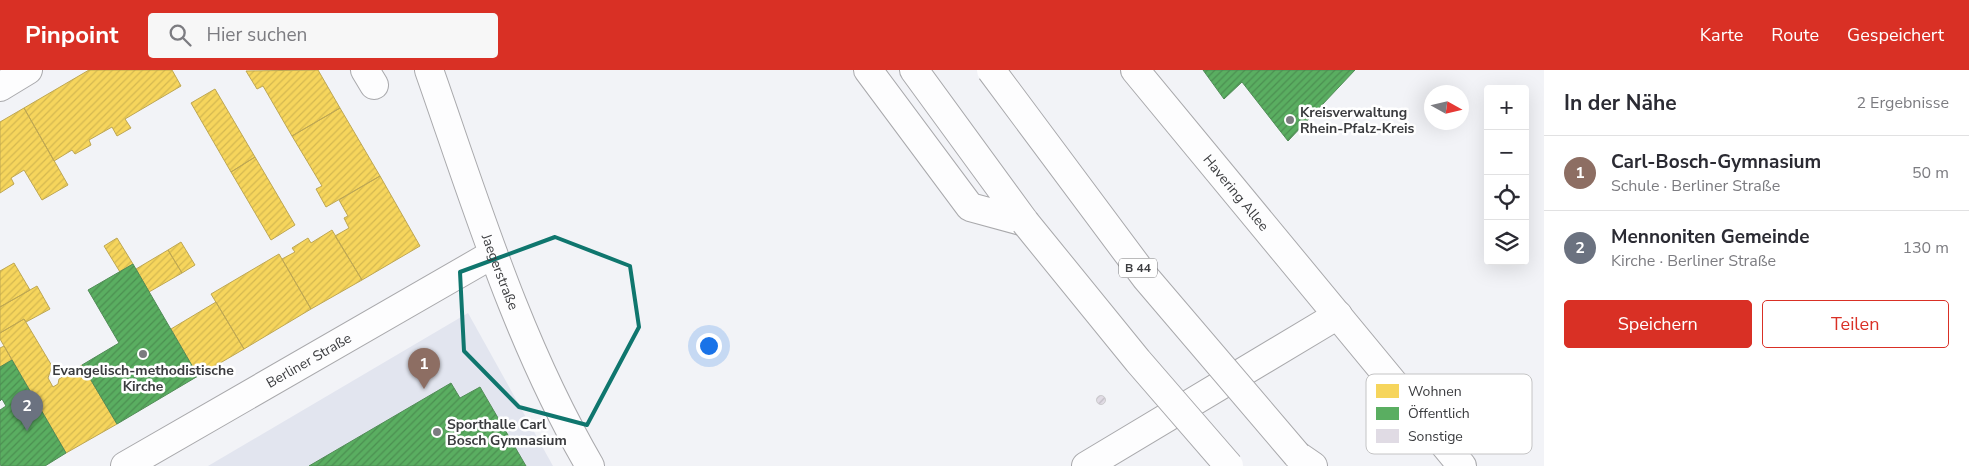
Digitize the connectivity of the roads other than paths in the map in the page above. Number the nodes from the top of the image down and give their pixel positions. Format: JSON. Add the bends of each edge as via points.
{"nodes":[{"id":1,"x":28,"y":70,"type":"edge"},
{"id":2,"x":429,"y":70,"type":"edge"},
{"id":3,"x":868,"y":70,"type":"edge"},
{"id":4,"x":914,"y":70,"type":"edge"},
{"id":5,"x":991,"y":70,"type":"edge"},
{"id":6,"x":1136,"y":70,"type":"edge"},
{"id":7,"x":0,"y":87,"type":"edge"},
{"id":8,"x":1025,"y":222,"type":"junction"},
{"id":9,"x":493,"y":254,"type":"junction"},
{"id":10,"x":1338,"y":315,"type":"junction"},
{"id":11,"x":1386,"y":374,"type":"edge"},
{"id":12,"x":1452,"y":454,"type":"edge"},
{"id":13,"x":1305,"y":462,"type":"edge"},
{"id":14,"x":126,"y":466,"type":"edge"},
{"id":15,"x":590,"y":466,"type":"edge"},
{"id":16,"x":1086,"y":466,"type":"edge"},
{"id":17,"x":1229,"y":466,"type":"edge"},
{"id":18,"x":1462,"y":466,"type":"edge"}],
"edges":[{"from":1,"to":7,"type":"main road"},
{"from":2,"to":9,"type":"main road","name":"Jaegerstraße"},
{"from":3,"to":8,"type":"main road","via":[[970,207]]},
{"from":4,"to":8,"type":"main road"},
{"from":5,"to":13,"type":"main road","number":"B 44","bridge":true,"via":[[1146,278]]},
{"from":6,"to":10,"type":"main road","name":"Havering Allee"},
{"from":8,"to":17,"type":"main road","bridge":true},
{"from":9,"to":14,"type":"main road","name":"Berliner Straße"},
{"from":9,"to":15,"type":"main road","name":"Jaegerstraße","via":[[548,389]]},
{"from":10,"to":11,"type":"main road","name":"Havering Allee"},
{"from":10,"to":16,"type":"main road"},
{"from":12,"to":18,"type":"main road","name":"Havering Allee"}]}
